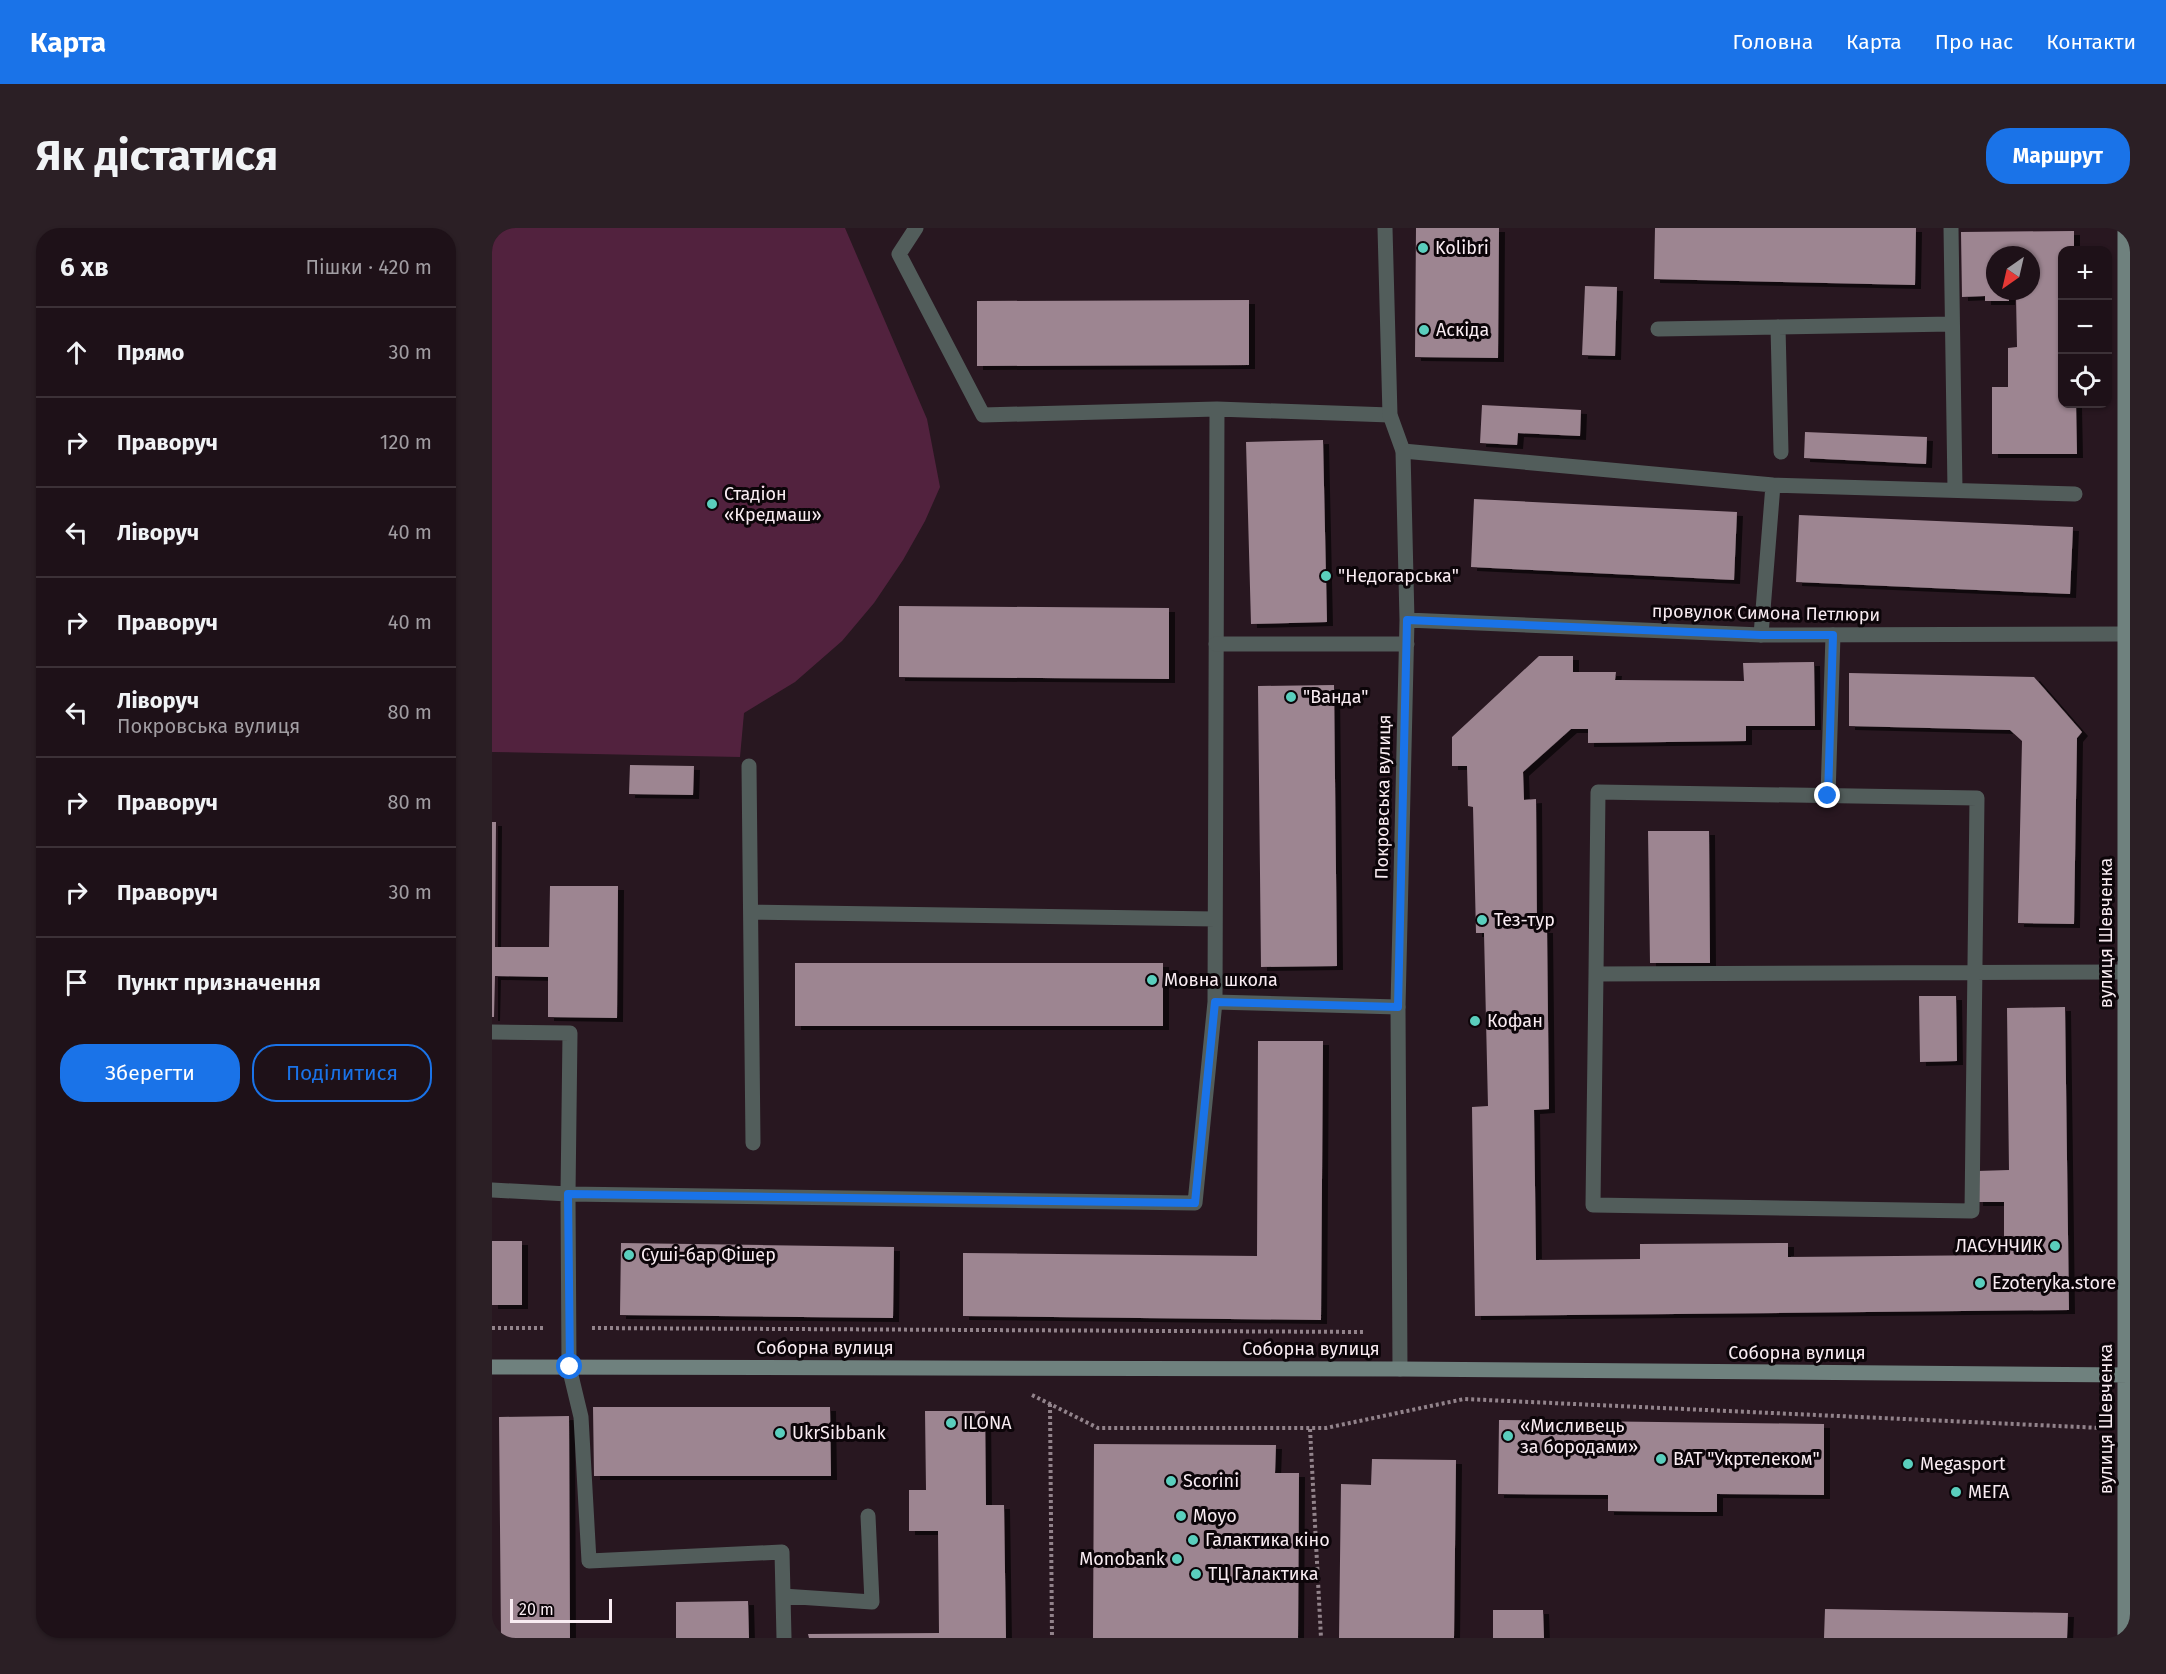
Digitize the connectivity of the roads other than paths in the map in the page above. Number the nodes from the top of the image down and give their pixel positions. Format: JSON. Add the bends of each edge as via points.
{"nodes":[{"id":1,"x":916,"y":228,"type":"edge"},
{"id":2,"x":1385,"y":228,"type":"edge"},
{"id":3,"x":1951,"y":228,"type":"edge"},
{"id":4,"x":2126,"y":228,"type":"edge"},
{"id":5,"x":1952,"y":324,"type":"junction"},
{"id":6,"x":1779,"y":327,"type":"junction"},
{"id":7,"x":1658,"y":329,"type":"dead end"},
{"id":8,"x":1217,"y":409,"type":"junction"},
{"id":9,"x":1390,"y":415,"type":"junction"},
{"id":10,"x":1403,"y":451,"type":"junction"},
{"id":11,"x":1781,"y":452,"type":"dead end"},
{"id":12,"x":1773,"y":485,"type":"junction"},
{"id":13,"x":1954,"y":489,"type":"junction"},
{"id":14,"x":2075,"y":494,"type":"dead end"},
{"id":15,"x":1407,"y":620,"type":"junction"},
{"id":16,"x":2125,"y":634,"type":"junction"},
{"id":17,"x":1761,"y":635,"type":"junction"},
{"id":18,"x":1833,"y":635,"type":"junction"},
{"id":19,"x":1216,"y":644,"type":"junction"},
{"id":20,"x":1407,"y":644,"type":"junction"},
{"id":21,"x":749,"y":766,"type":"dead end"},
{"id":22,"x":1828,"y":796,"type":"junction"},
{"id":23,"x":2128,"y":802,"type":"edge"},
{"id":24,"x":750,"y":912,"type":"junction"},
{"id":25,"x":1215,"y":919,"type":"junction"},
{"id":26,"x":2125,"y":972,"type":"junction"},
{"id":27,"x":1974,"y":973,"type":"junction"},
{"id":28,"x":1596,"y":974,"type":"junction"},
{"id":29,"x":1215,"y":1002,"type":"junction"},
{"id":30,"x":1398,"y":1007,"type":"junction"},
{"id":31,"x":492,"y":1032,"type":"edge"},
{"id":32,"x":753,"y":1143,"type":"dead end"},
{"id":33,"x":492,"y":1190,"type":"edge"},
{"id":34,"x":568,"y":1194,"type":"junction"},
{"id":35,"x":492,"y":1367,"type":"edge"},
{"id":36,"x":570,"y":1367,"type":"junction"},
{"id":37,"x":1400,"y":1369,"type":"junction"},
{"id":38,"x":2128,"y":1374,"type":"edge"},
{"id":39,"x":868,"y":1516,"type":"dead end"},
{"id":40,"x":783,"y":1596,"type":"junction"},
{"id":41,"x":784,"y":1638,"type":"edge"},
{"id":42,"x":2125,"y":1638,"type":"edge"}],
"edges":[{"from":1,"to":8,"type":"street","via":[[899,254],[983,415]]},
{"from":2,"to":9,"type":"street","name":"Покровська вулиця"},
{"from":3,"to":5,"type":"street"},
{"from":4,"to":16,"type":"street","name":"вулиця Шевченка"},
{"from":5,"to":6,"type":"street"},
{"from":5,"to":13,"type":"street"},
{"from":6,"to":7,"type":"street"},
{"from":6,"to":11,"type":"street"},
{"from":8,"to":9,"type":"street"},
{"from":8,"to":19,"type":"street"},
{"from":9,"to":10,"type":"street","name":"Покровська вулиця"},
{"from":10,"to":12,"type":"street"},
{"from":10,"to":15,"type":"street","name":"Покровська вулиця"},
{"from":12,"to":13,"type":"street"},
{"from":12,"to":17,"type":"street"},
{"from":13,"to":14,"type":"street"},
{"from":15,"to":17,"type":"street","name":"провулок Симона Петлюри"},
{"from":15,"to":20,"type":"street","name":"Покровська вулиця"},
{"from":16,"to":18,"type":"street","name":"провулок Симона Петлюри"},
{"from":16,"to":23,"type":"street","name":"вулиця Шевченка"},
{"from":17,"to":18,"type":"street","name":"провулок Симона Петлюри"},
{"from":18,"to":22,"type":"street"},
{"from":19,"to":20,"type":"street"},
{"from":19,"to":25,"type":"street"},
{"from":20,"to":30,"type":"street","name":"Покровська вулиця"},
{"from":21,"to":24,"type":"street"},
{"from":22,"to":27,"type":"street","via":[[1977,798]]},
{"from":22,"to":28,"type":"street","via":[[1598,792]]},
{"from":23,"to":26,"type":"street","name":"вулиця Шевченка"},
{"from":24,"to":25,"type":"street"},
{"from":24,"to":32,"type":"street"},
{"from":25,"to":29,"type":"street"},
{"from":26,"to":27,"type":"street"},
{"from":26,"to":38,"type":"street","name":"вулиця Шевченка"},
{"from":27,"to":28,"type":"street"},
{"from":27,"to":28,"type":"street","via":[[1972,1211],[1593,1205]]},
{"from":29,"to":30,"type":"street"},
{"from":29,"to":34,"type":"street","via":[[1195,1203]]},
{"from":30,"to":37,"type":"street","name":"Покровська вулиця"},
{"from":31,"to":34,"type":"street","via":[[570,1033]]},
{"from":33,"to":34,"type":"street"},
{"from":34,"to":36,"type":"street"},
{"from":35,"to":36,"type":"street","name":"Соборна вулиця"},
{"from":36,"to":37,"type":"street","name":"Соборна вулиця"},
{"from":36,"to":40,"type":"street","via":[[581,1417],[589,1561],[782,1552]]},
{"from":37,"to":38,"type":"street","name":"Соборна вулиця"},
{"from":38,"to":42,"type":"street","name":"вулиця Шевченка"},
{"from":39,"to":40,"type":"street","via":[[872,1602]]},
{"from":40,"to":41,"type":"street"}]}
